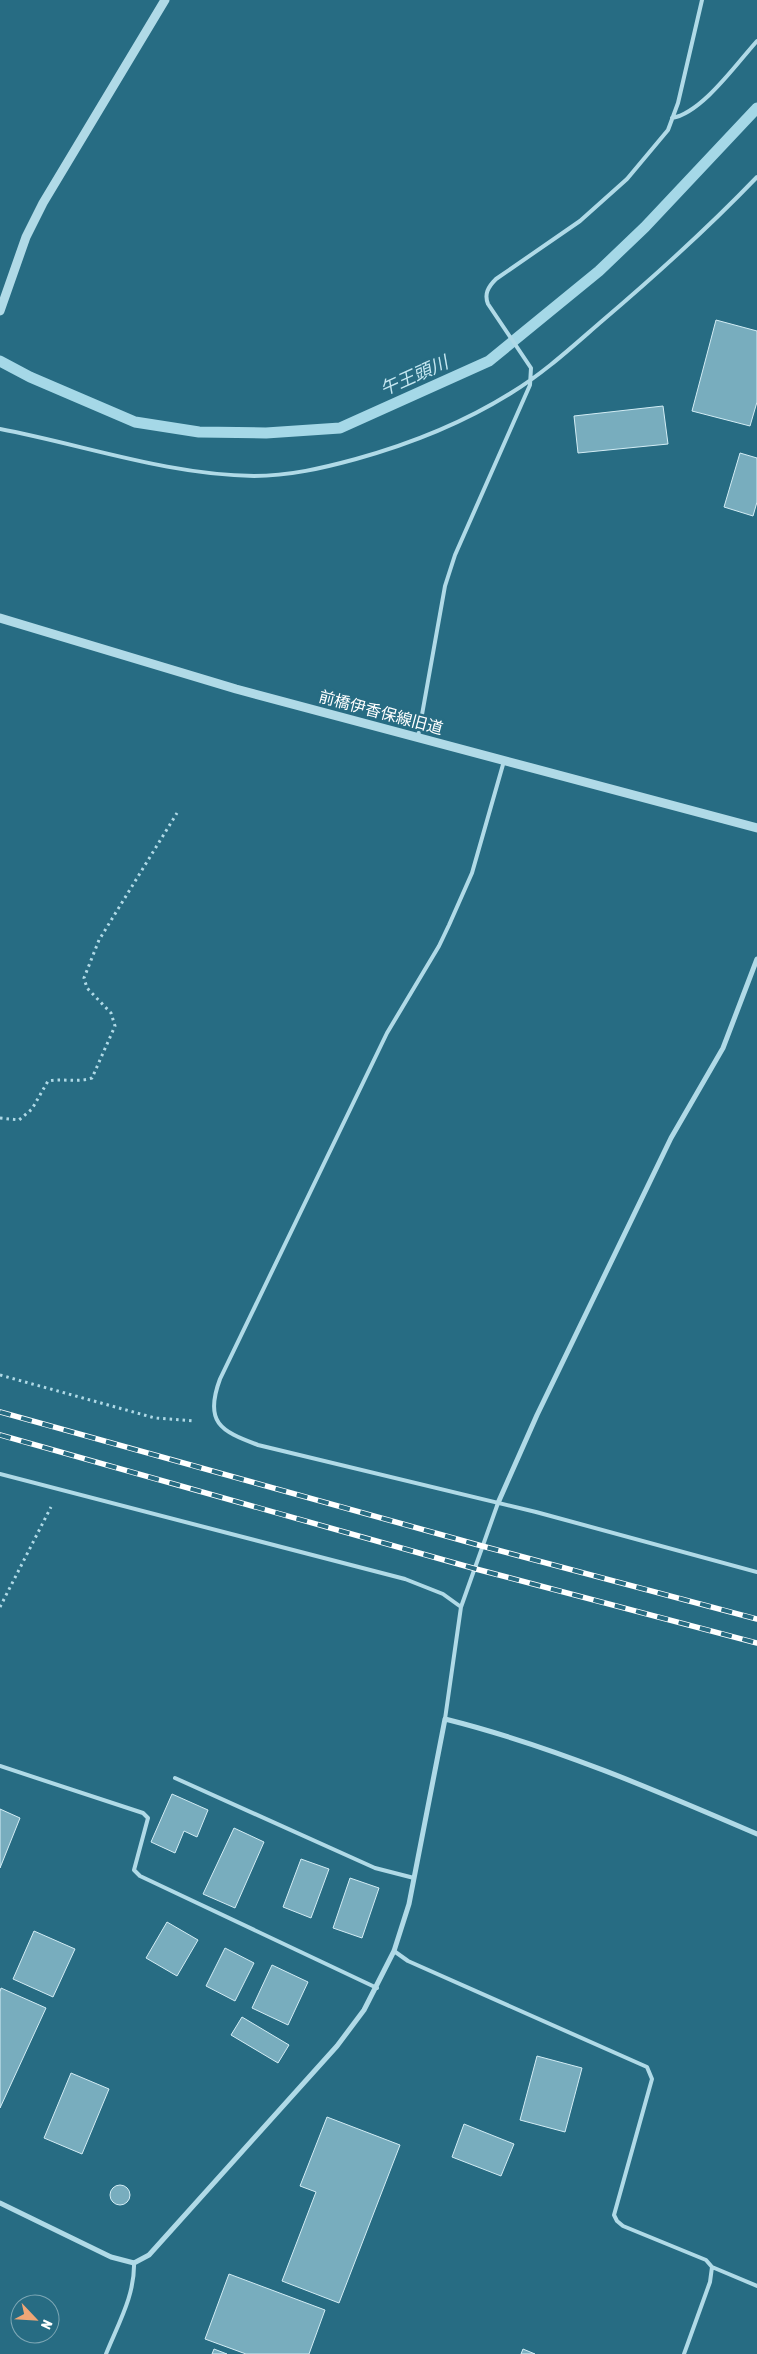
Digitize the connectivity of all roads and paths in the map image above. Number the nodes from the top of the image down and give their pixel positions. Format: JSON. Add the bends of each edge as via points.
{"nodes":[{"id":1,"x":165,"y":0,"type":"edge"},
{"id":2,"x":702,"y":0,"type":"edge"},
{"id":3,"x":757,"y":41,"type":"edge"},
{"id":4,"x":672,"y":118,"type":"junction"},
{"id":5,"x":757,"y":177,"type":"edge"},
{"id":6,"x":0,"y":311,"type":"edge"},
{"id":7,"x":531,"y":380,"type":"junction"},
{"id":8,"x":0,"y":429,"type":"edge"},
{"id":9,"x":0,"y":618,"type":"edge"},
{"id":10,"x":418,"y":737,"type":"junction"},
{"id":11,"x":504,"y":760,"type":"junction"},
{"id":12,"x":177,"y":813,"type":"dead end"},
{"id":13,"x":757,"y":828,"type":"edge"},
{"id":14,"x":757,"y":959,"type":"edge"},
{"id":15,"x":0,"y":1118,"type":"edge"},
{"id":16,"x":0,"y":1375,"type":"edge"},
{"id":17,"x":216,"y":1420,"type":"junction"},
{"id":18,"x":0,"y":1474,"type":"edge"},
{"id":19,"x":60,"y":1491,"type":"junction"},
{"id":20,"x":498,"y":1503,"type":"junction"},
{"id":21,"x":757,"y":1572,"type":"edge"},
{"id":22,"x":0,"y":1607,"type":"edge"},
{"id":23,"x":461,"y":1607,"type":"junction"},
{"id":24,"x":445,"y":1719,"type":"junction"},
{"id":25,"x":0,"y":1766,"type":"edge"},
{"id":26,"x":175,"y":1778,"type":"dead end"},
{"id":27,"x":757,"y":1834,"type":"edge"},
{"id":28,"x":414,"y":1878,"type":"junction"},
{"id":29,"x":394,"y":1951,"type":"junction"},
{"id":30,"x":377,"y":1988,"type":"junction"},
{"id":31,"x":0,"y":2202,"type":"edge"},
{"id":32,"x":134,"y":2263,"type":"junction"},
{"id":33,"x":712,"y":2267,"type":"junction"},
{"id":34,"x":757,"y":2286,"type":"edge"},
{"id":35,"x":106,"y":2354,"type":"edge"},
{"id":36,"x":684,"y":2354,"type":"edge"}],
"edges":[{"from":1,"to":6,"type":"street","via":[[43,203],[26,237]]},
{"from":2,"to":4,"type":"lane"},
{"from":3,"to":4,"type":"lane","via":[[701,103],[681,117]]},
{"from":4,"to":7,"type":"lane","via":[[668,130],[627,179],[580,221],[496,279],[488,289],[488,304],[531,368]]},
{"from":5,"to":7,"type":"lane","via":[[656,275]]},
{"from":7,"to":8,"type":"lane","via":[[496,402],[406,444],[326,467],[290,473],[255,476],[182,469]]},
{"from":7,"to":10,"type":"lane","via":[[455,555],[445,586]]},
{"from":9,"to":10,"type":"street","name":"前橋伊香保線旧道","via":[[236,689]]},
{"from":10,"to":11,"type":"street","name":"前橋伊香保線旧道"},
{"from":11,"to":13,"type":"street","name":"前橋伊香保線旧道"},
{"from":11,"to":17,"type":"lane","via":[[468,882],[439,946],[388,1033],[348,1111],[220,1379],[214,1395]]},
{"from":12,"to":15,"type":"path","via":[[99,940],[84,978],[87,988],[111,1014],[115,1026],[92,1078],[48,1081],[26,1116],[19,1120]]},
{"from":14,"to":20,"type":"street","via":[[723,1048],[671,1138]]},
{"from":16,"to":17,"type":"path","via":[[155,1418]]},
{"from":17,"to":20,"type":"lane","via":[[227,1432],[258,1444]]},
{"from":18,"to":19,"type":"lane"},
{"from":19,"to":22,"type":"path"},
{"from":19,"to":23,"type":"lane","via":[[405,1578],[443,1594]]},
{"from":20,"to":21,"type":"lane"},
{"from":20,"to":23,"type":"lane"},
{"from":23,"to":24,"type":"lane"},
{"from":24,"to":27,"type":"street","via":[[603,1769]]},
{"from":24,"to":28,"type":"street"},
{"from":25,"to":30,"type":"lane","via":[[143,1813],[148,1818],[134,1870],[140,1876]]},
{"from":26,"to":28,"type":"lane","via":[[374,1868]]},
{"from":28,"to":29,"type":"street"},
{"from":29,"to":30,"type":"street"},
{"from":29,"to":33,"type":"lane","via":[[408,1961],[647,2067],[652,2079],[614,2216],[623,2226],[706,2260]]},
{"from":30,"to":32,"type":"street","via":[[337,2046],[148,2255]]},
{"from":31,"to":32,"type":"street","via":[[111,2257]]},
{"from":32,"to":35,"type":"lane","via":[[131,2294]]},
{"from":33,"to":34,"type":"lane"},
{"from":33,"to":36,"type":"lane","via":[[710,2282]]}]}
